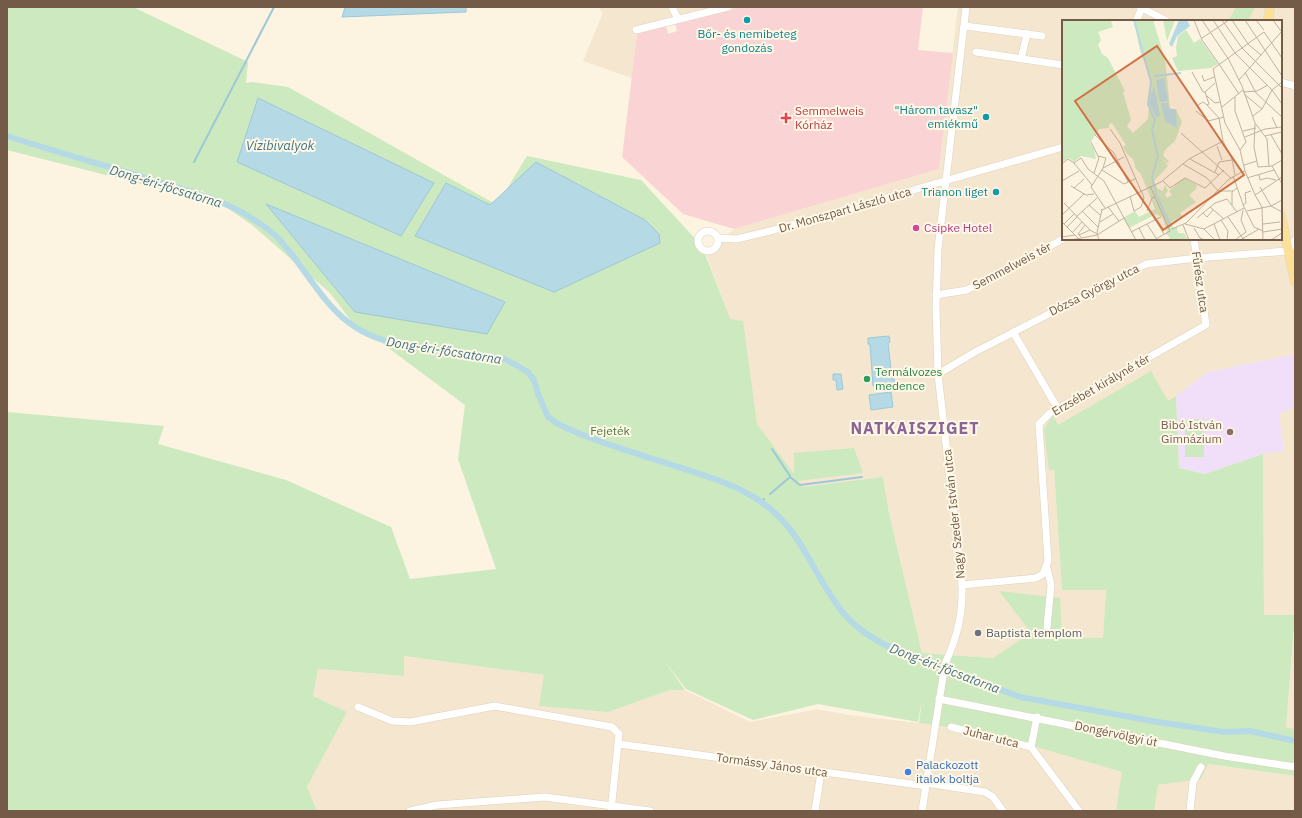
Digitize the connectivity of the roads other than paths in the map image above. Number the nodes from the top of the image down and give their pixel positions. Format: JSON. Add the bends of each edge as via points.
{"nodes":[{"id":1,"x":672,"y":7,"type":"edge"},
{"id":2,"x":728,"y":7,"type":"edge"},
{"id":3,"x":966,"y":7,"type":"edge"},
{"id":4,"x":1270,"y":7,"type":"edge"},
{"id":5,"x":1141,"y":8,"type":"edge"},
{"id":6,"x":678,"y":19,"type":"junction"},
{"id":7,"x":1136,"y":20,"type":"edge"},
{"id":8,"x":1164,"y":20,"type":"edge"},
{"id":9,"x":1268,"y":20,"type":"edge"},
{"id":10,"x":965,"y":26,"type":"junction"},
{"id":11,"x":636,"y":30,"type":"dead end"},
{"id":12,"x":1027,"y":34,"type":"junction"},
{"id":13,"x":1042,"y":36,"type":"dead end"},
{"id":14,"x":976,"y":52,"type":"dead end"},
{"id":15,"x":1021,"y":59,"type":"junction"},
{"id":16,"x":1062,"y":65,"type":"edge"},
{"id":17,"x":1282,"y":82,"type":"edge"},
{"id":18,"x":1295,"y":86,"type":"edge"},
{"id":19,"x":1062,"y":148,"type":"edge"},
{"id":20,"x":946,"y":182,"type":"junction"},
{"id":21,"x":1282,"y":221,"type":"edge"},
{"id":22,"x":718,"y":238,"type":"dead end"},
{"id":23,"x":1062,"y":240,"type":"edge"},
{"id":24,"x":1194,"y":240,"type":"edge"},
{"id":25,"x":1295,"y":240,"type":"edge"},
{"id":26,"x":1288,"y":251,"type":"junction"},
{"id":27,"x":1196,"y":258,"type":"junction"},
{"id":28,"x":1295,"y":282,"type":"edge"},
{"id":29,"x":936,"y":295,"type":"junction"},
{"id":30,"x":1206,"y":325,"type":"joint"},
{"id":31,"x":1013,"y":332,"type":"junction"},
{"id":32,"x":938,"y":374,"type":"junction"},
{"id":33,"x":1058,"y":409,"type":"junction"},
{"id":34,"x":1047,"y":568,"type":"junction"},
{"id":35,"x":962,"y":585,"type":"junction"},
{"id":36,"x":1047,"y":627,"type":"dead end"},
{"id":37,"x":939,"y":699,"type":"junction"},
{"id":38,"x":358,"y":707,"type":"dead end"},
{"id":39,"x":1037,"y":718,"type":"junction"},
{"id":40,"x":951,"y":727,"type":"dead end"},
{"id":41,"x":619,"y":744,"type":"junction"},
{"id":42,"x":1032,"y":747,"type":"junction"},
{"id":43,"x":1295,"y":767,"type":"edge"},
{"id":44,"x":1201,"y":768,"type":"dead end"},
{"id":45,"x":821,"y":772,"type":"junction"},
{"id":46,"x":926,"y":785,"type":"junction"},
{"id":47,"x":611,"y":808,"type":"edge"},
{"id":48,"x":410,"y":811,"type":"edge"},
{"id":49,"x":650,"y":811,"type":"edge"},
{"id":50,"x":815,"y":811,"type":"edge"},
{"id":51,"x":922,"y":811,"type":"edge"},
{"id":52,"x":1004,"y":811,"type":"edge"},
{"id":53,"x":1079,"y":811,"type":"edge"},
{"id":54,"x":1190,"y":811,"type":"edge"}],
"edges":[{"from":1,"to":6,"type":"street"},
{"from":2,"to":6,"type":"street"},
{"from":3,"to":10,"type":"street","name":"Nagy Szeder István utca"},
{"from":4,"to":9,"type":"main road"},
{"from":5,"to":7,"type":"street"},
{"from":5,"to":8,"type":"street"},
{"from":6,"to":11,"type":"street"},
{"from":10,"to":12,"type":"street"},
{"from":10,"to":20,"type":"street","name":"Nagy Szeder István utca"},
{"from":12,"to":13,"type":"street"},
{"from":12,"to":15,"type":"street"},
{"from":14,"to":15,"type":"street"},
{"from":15,"to":16,"type":"street"},
{"from":17,"to":18,"type":"street"},
{"from":19,"to":20,"type":"street","name":"Dr. Monszpart László utca"},
{"from":20,"to":22,"type":"street","name":"Dr. Monszpart László utca","via":[[768,232],[737,238]]},
{"from":20,"to":29,"type":"street","name":"Nagy Szeder István utca","via":[[936,271]]},
{"from":21,"to":26,"type":"main road"},
{"from":23,"to":29,"type":"street","name":"Semmelweis tér","via":[[967,290]]},
{"from":24,"to":27,"type":"street","name":"Fűrész utca"},
{"from":25,"to":26,"type":"street"},
{"from":26,"to":27,"type":"street","name":"Dózsa György utca"},
{"from":26,"to":28,"type":"main road"},
{"from":27,"to":30,"type":"street","name":"Fűrész utca"},
{"from":27,"to":31,"type":"street","name":"Dózsa György utca","via":[[1146,264]]},
{"from":29,"to":32,"type":"street","name":"Nagy Szeder István utca"},
{"from":30,"to":33,"type":"street","name":"Erzsébet királyné tér"},
{"from":31,"to":32,"type":"street","name":"Dózsa György utca"},
{"from":31,"to":33,"type":"street"},
{"from":32,"to":35,"type":"street","name":"Nagy Szeder István utca"},
{"from":33,"to":34,"type":"street","name":"Erzsébet királyné tér","via":[[1042,420],[1038,427]]},
{"from":34,"to":35,"type":"street","via":[[1036,578]]},
{"from":34,"to":36,"type":"street","name":"Erzsébet királyné tér","via":[[1051,585]]},
{"from":35,"to":37,"type":"street","name":"Nagy Szeder István utca","via":[[963,607],[953,647],[945,664]]},
{"from":37,"to":39,"type":"street","name":"Dongérvölgyi út"},
{"from":37,"to":46,"type":"street","name":"Nagy Szeder István utca"},
{"from":38,"to":41,"type":"street","via":[[392,721],[403,722],[487,706],[501,707],[612,727],[619,734]]},
{"from":39,"to":42,"type":"street","name":"Juhar utca"},
{"from":39,"to":43,"type":"street","name":"Dongérvölgyi út","via":[[1224,756]]},
{"from":40,"to":42,"type":"street","name":"Juhar utca"},
{"from":41,"to":45,"type":"street","name":"Tormássy János utca"},
{"from":41,"to":47,"type":"street"},
{"from":42,"to":53,"type":"street","name":"Juhar utca"},
{"from":44,"to":54,"type":"street","via":[[1193,782]]},
{"from":45,"to":46,"type":"street","name":"Tormássy János utca"},
{"from":45,"to":50,"type":"street"},
{"from":46,"to":51,"type":"street","name":"Nagy Szeder István utca"},
{"from":46,"to":52,"type":"street","name":"Tormássy János utca","via":[[985,792],[993,797]]},
{"from":47,"to":48,"type":"street","via":[[545,797],[437,805]]},
{"from":47,"to":49,"type":"street"}]}
